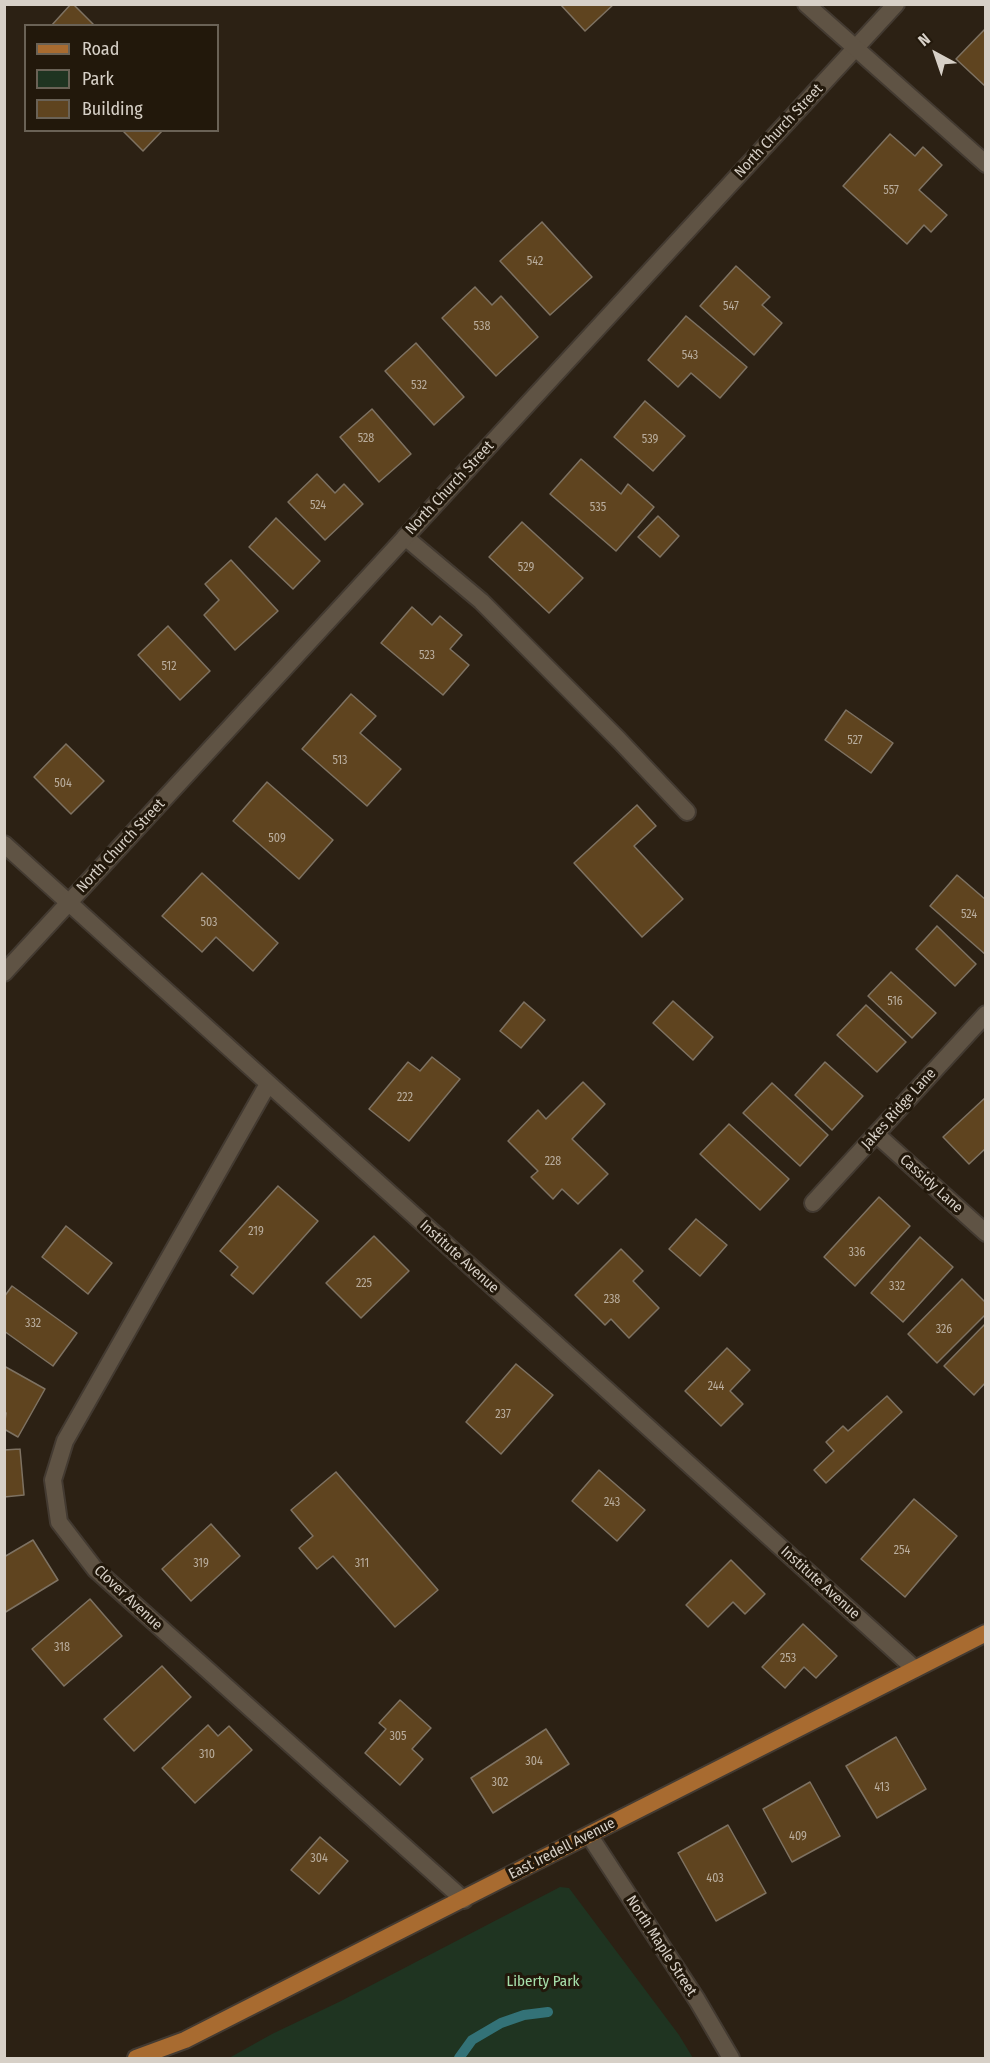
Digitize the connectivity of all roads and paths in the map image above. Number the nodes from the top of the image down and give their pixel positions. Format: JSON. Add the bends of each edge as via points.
{"nodes":[{"id":1,"x":806,"y":4,"type":"edge"},
{"id":2,"x":896,"y":4,"type":"edge"},
{"id":3,"x":856,"y":48,"type":"junction"},
{"id":4,"x":986,"y":164,"type":"edge"},
{"id":5,"x":405,"y":537,"type":"junction"},
{"id":6,"x":687,"y":812,"type":"dead end"},
{"id":7,"x":4,"y":844,"type":"edge"},
{"id":8,"x":69,"y":902,"type":"junction"},
{"id":9,"x":4,"y":973,"type":"edge"},
{"id":10,"x":986,"y":1014,"type":"edge"},
{"id":11,"x":268,"y":1084,"type":"junction"},
{"id":12,"x":876,"y":1134,"type":"junction"},
{"id":13,"x":813,"y":1203,"type":"dead end"},
{"id":14,"x":986,"y":1233,"type":"edge"},
{"id":15,"x":986,"y":1633,"type":"edge"},
{"id":16,"x":915,"y":1669,"type":"junction"},
{"id":17,"x":589,"y":1835,"type":"junction"},
{"id":18,"x":464,"y":1900,"type":"junction"},
{"id":19,"x":136,"y":2058,"type":"edge"},
{"id":20,"x":731,"y":2058,"type":"edge"}],
"edges":[{"from":1,"to":3,"type":"street"},
{"from":2,"to":3,"type":"street","name":"North Church Street"},
{"from":3,"to":4,"type":"street"},
{"from":3,"to":5,"type":"street","name":"North Church Street"},
{"from":5,"to":6,"type":"street","via":[[481,601]]},
{"from":5,"to":8,"type":"street","name":"North Church Street"},
{"from":7,"to":8,"type":"street","name":"Institute Avenue"},
{"from":8,"to":9,"type":"street","name":"North Church Street"},
{"from":8,"to":11,"type":"street","name":"Institute Avenue"},
{"from":10,"to":12,"type":"street","name":"Jakes Ridge Lane"},
{"from":11,"to":16,"type":"street","name":"Institute Avenue"},
{"from":11,"to":18,"type":"street","name":"Clover Avenue","via":[[65,1441],[53,1480],[59,1521],[95,1569]]},
{"from":12,"to":13,"type":"street","name":"Jakes Ridge Lane"},
{"from":12,"to":14,"type":"street","name":"Cassidy Lane"},
{"from":15,"to":16,"type":"main road","name":"East Iredell Avenue"},
{"from":16,"to":17,"type":"main road","name":"East Iredell Avenue"},
{"from":17,"to":18,"type":"main road","name":"East Iredell Avenue"},
{"from":17,"to":20,"type":"street","name":"North Maple Street"},
{"from":18,"to":19,"type":"main road","name":"East Iredell Avenue","via":[[185,2040]]}]}
